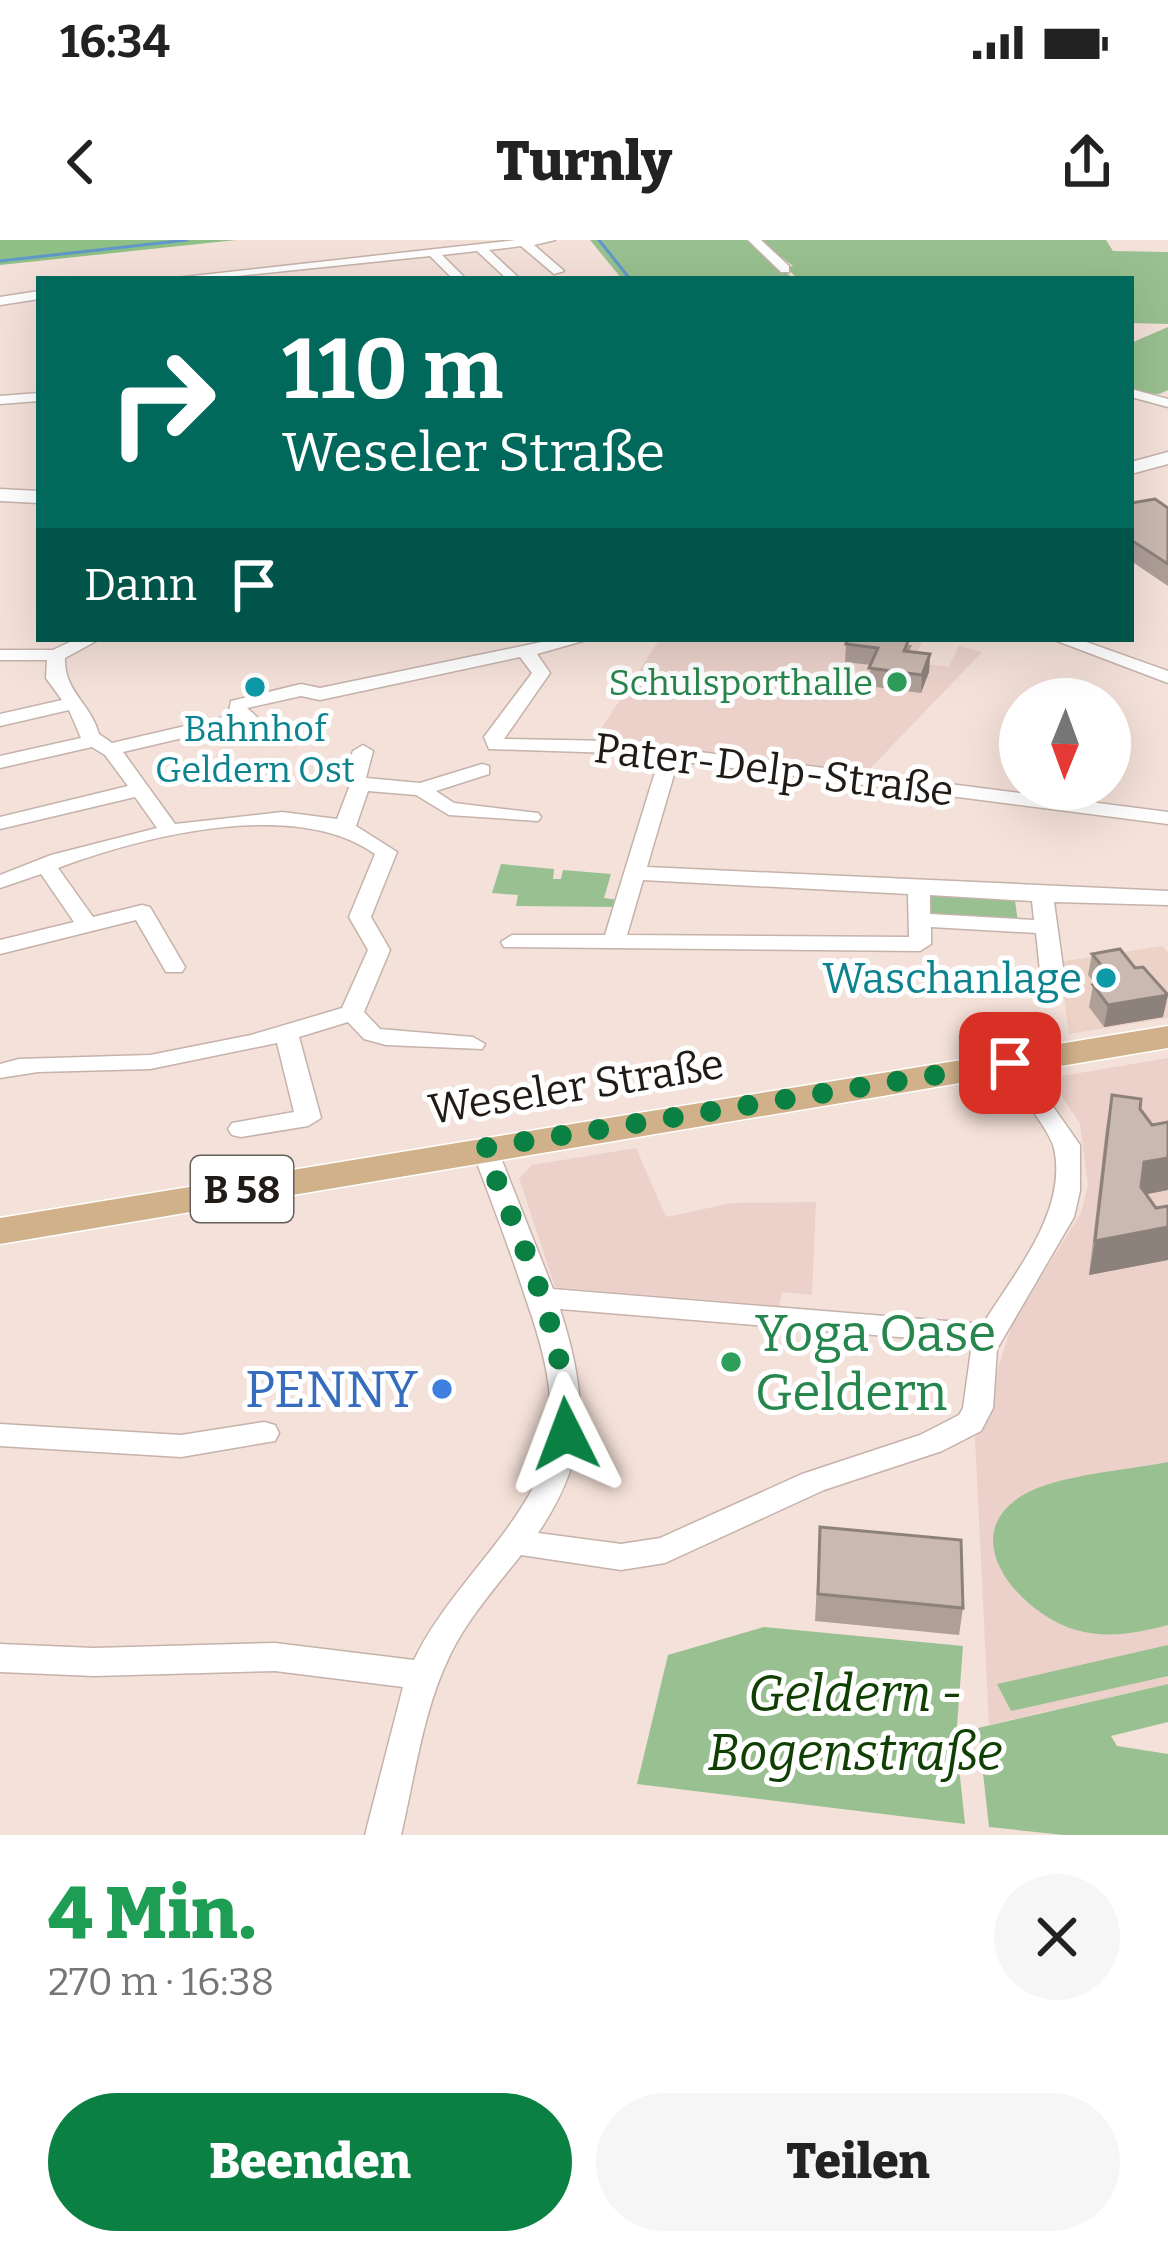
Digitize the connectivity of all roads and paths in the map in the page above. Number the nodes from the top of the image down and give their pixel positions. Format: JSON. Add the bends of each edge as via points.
{"nodes":[{"id":1,"x":549,"y":240,"type":"edge"},
{"id":2,"x":754,"y":240,"type":"edge"},
{"id":3,"x":524,"y":243,"type":"edge"},
{"id":4,"x":479,"y":247,"type":"junction"},
{"id":5,"x":433,"y":252,"type":"junction"},
{"id":6,"x":383,"y":256,"type":"junction"},
{"id":7,"x":394,"y":268,"type":"dead end"},
{"id":8,"x":784,"y":269,"type":"dead end"},
{"id":9,"x":558,"y":271,"type":"dead end"},
{"id":10,"x":278,"y":273,"type":"edge"},
{"id":11,"x":225,"y":276,"type":"edge"},
{"id":12,"x":457,"y":276,"type":"edge"},
{"id":13,"x":511,"y":276,"type":"edge"},
{"id":14,"x":36,"y":295,"type":"edge"},
{"id":15,"x":0,"y":301,"type":"edge"},
{"id":16,"x":1134,"y":394,"type":"edge"},
{"id":17,"x":36,"y":397,"type":"edge"},
{"id":18,"x":0,"y":400,"type":"edge"},
{"id":19,"x":1168,"y":403,"type":"edge"},
{"id":20,"x":1168,"y":458,"type":"edge"},
{"id":21,"x":1134,"y":468,"type":"edge"},
{"id":22,"x":85,"y":642,"type":"edge"},
{"id":23,"x":567,"y":642,"type":"edge"},
{"id":24,"x":1069,"y":642,"type":"edge"},
{"id":25,"x":525,"y":652,"type":"junction"},
{"id":26,"x":0,"y":655,"type":"edge"},
{"id":27,"x":56,"y":655,"type":"junction"},
{"id":28,"x":1168,"y":677,"type":"edge"},
{"id":29,"x":75,"y":704,"type":"junction"},
{"id":30,"x":0,"y":720,"type":"edge"},
{"id":31,"x":98,"y":742,"type":"junction"},
{"id":32,"x":363,"y":751,"type":"dead end"},
{"id":33,"x":670,"y":754,"type":"junction"},
{"id":34,"x":0,"y":762,"type":"edge"},
{"id":35,"x":482,"y":770,"type":"dead end"},
{"id":36,"x":360,"y":784,"type":"junction"},
{"id":37,"x":142,"y":789,"type":"junction"},
{"id":38,"x":421,"y":789,"type":"junction"},
{"id":39,"x":531,"y":817,"type":"dead end"},
{"id":40,"x":1168,"y":818,"type":"edge"},
{"id":41,"x":0,"y":823,"type":"edge"},
{"id":42,"x":346,"y":826,"type":"junction"},
{"id":43,"x":170,"y":831,"type":"junction"},
{"id":44,"x":47,"y":867,"type":"junction"},
{"id":45,"x":634,"y":873,"type":"junction"},
{"id":46,"x":0,"y":882,"type":"edge"},
{"id":47,"x":919,"y":891,"type":"junction"},
{"id":48,"x":1042,"y":895,"type":"junction"},
{"id":49,"x":1168,"y":898,"type":"edge"},
{"id":50,"x":920,"y":920,"type":"junction"},
{"id":51,"x":87,"y":925,"type":"junction"},
{"id":52,"x":1046,"y":926,"type":"junction"},
{"id":53,"x":512,"y":942,"type":"dead end"},
{"id":54,"x":614,"y":942,"type":"junction"},
{"id":55,"x":0,"y":946,"type":"edge"},
{"id":56,"x":174,"y":967,"type":"dead end"},
{"id":57,"x":1054,"y":988,"type":"dead end"},
{"id":58,"x":352,"y":1013,"type":"junction"},
{"id":59,"x":286,"y":1032,"type":"junction"},
{"id":60,"x":1168,"y":1036,"type":"edge"},
{"id":61,"x":473,"y":1044,"type":"dead end"},
{"id":62,"x":1010,"y":1063,"type":"junction"},
{"id":63,"x":0,"y":1071,"type":"edge"},
{"id":64,"x":241,"y":1129,"type":"dead end"},
{"id":65,"x":484,"y":1148,"type":"junction"},
{"id":66,"x":0,"y":1231,"type":"edge"},
{"id":67,"x":539,"y":1298,"type":"junction"},
{"id":68,"x":991,"y":1335,"type":"junction"},
{"id":69,"x":264,"y":1433,"type":"dead end"},
{"id":70,"x":0,"y":1435,"type":"edge"},
{"id":71,"x":515,"y":1542,"type":"junction"},
{"id":72,"x":0,"y":1658,"type":"edge"},
{"id":73,"x":424,"y":1676,"type":"junction"},
{"id":74,"x":383,"y":1835,"type":"edge"}],
"edges":[{"from":1,"to":3,"type":"street"},
{"from":2,"to":8,"type":"street"},
{"from":3,"to":4,"type":"street"},
{"from":3,"to":9,"type":"street"},
{"from":4,"to":5,"type":"street"},
{"from":4,"to":13,"type":"street"},
{"from":5,"to":6,"type":"street"},
{"from":5,"to":12,"type":"street"},
{"from":6,"to":7,"type":"street"},
{"from":6,"to":10,"type":"street"},
{"from":10,"to":11,"type":"street"},
{"from":14,"to":15,"type":"street"},
{"from":16,"to":19,"type":"street"},
{"from":17,"to":18,"type":"street"},
{"from":20,"to":21,"type":"street"},
{"from":22,"to":27,"type":"street"},
{"from":23,"to":25,"type":"street"},
{"from":24,"to":28,"type":"street"},
{"from":25,"to":31,"type":"street","via":[[320,694],[237,720]]},
{"from":25,"to":33,"type":"street","name":"Pater-Delp-Straße","via":[[541,673],[494,736],[496,746]]},
{"from":26,"to":27,"type":"street"},
{"from":27,"to":29,"type":"street","via":[[55,678]]},
{"from":29,"to":30,"type":"street"},
{"from":29,"to":31,"type":"street"},
{"from":31,"to":34,"type":"street"},
{"from":31,"to":37,"type":"street"},
{"from":32,"to":36,"type":"street","via":[[353,778]]},
{"from":33,"to":40,"type":"street","name":"Pater-Delp-Straße"},
{"from":33,"to":45,"type":"street"},
{"from":35,"to":38,"type":"street"},
{"from":36,"to":38,"type":"street"},
{"from":36,"to":42,"type":"street"},
{"from":37,"to":41,"type":"street"},
{"from":37,"to":43,"type":"street"},
{"from":38,"to":39,"type":"street","via":[[448,808]]},
{"from":42,"to":43,"type":"street","via":[[236,819]]},
{"from":42,"to":58,"type":"street","via":[[386,852],[360,917],[379,950]]},
{"from":43,"to":44,"type":"street"},
{"from":44,"to":46,"type":"street"},
{"from":44,"to":51,"type":"street"},
{"from":45,"to":47,"type":"street"},
{"from":45,"to":54,"type":"street"},
{"from":47,"to":48,"type":"street"},
{"from":47,"to":50,"type":"street"},
{"from":48,"to":49,"type":"street"},
{"from":48,"to":52,"type":"street"},
{"from":50,"to":52,"type":"street"},
{"from":50,"to":54,"type":"street","via":[[920,944]]},
{"from":51,"to":55,"type":"street"},
{"from":51,"to":56,"type":"street","via":[[142,912]]},
{"from":52,"to":57,"type":"street"},
{"from":53,"to":54,"type":"street"},
{"from":58,"to":59,"type":"street"},
{"from":58,"to":61,"type":"street","via":[[386,1038]]},
{"from":59,"to":63,"type":"street","via":[[149,1062],[63,1060]]},
{"from":59,"to":64,"type":"street","via":[[308,1118]]},
{"from":60,"to":62,"type":"main road","name":"Weseler Straße","number":"B 58"},
{"from":62,"to":65,"type":"main road","name":"Weseler Straße","number":"B 58"},
{"from":62,"to":68,"type":"street","via":[[1067,1145],[1067,1191],[1061,1217]]},
{"from":65,"to":66,"type":"main road","name":"Weseler Straße","number":"B 58"},
{"from":65,"to":67,"type":"street"},
{"from":67,"to":68,"type":"street"},
{"from":67,"to":71,"type":"street","via":[[564,1377],[566,1434],[550,1491]]},
{"from":68,"to":71,"type":"street","via":[[978,1408],[959,1431],[813,1482],[665,1550],[621,1557]]},
{"from":69,"to":70,"type":"street","via":[[181,1446]]},
{"from":71,"to":73,"type":"street","via":[[458,1612]]},
{"from":72,"to":73,"type":"street","via":[[275,1657]]},
{"from":73,"to":74,"type":"street"}]}
